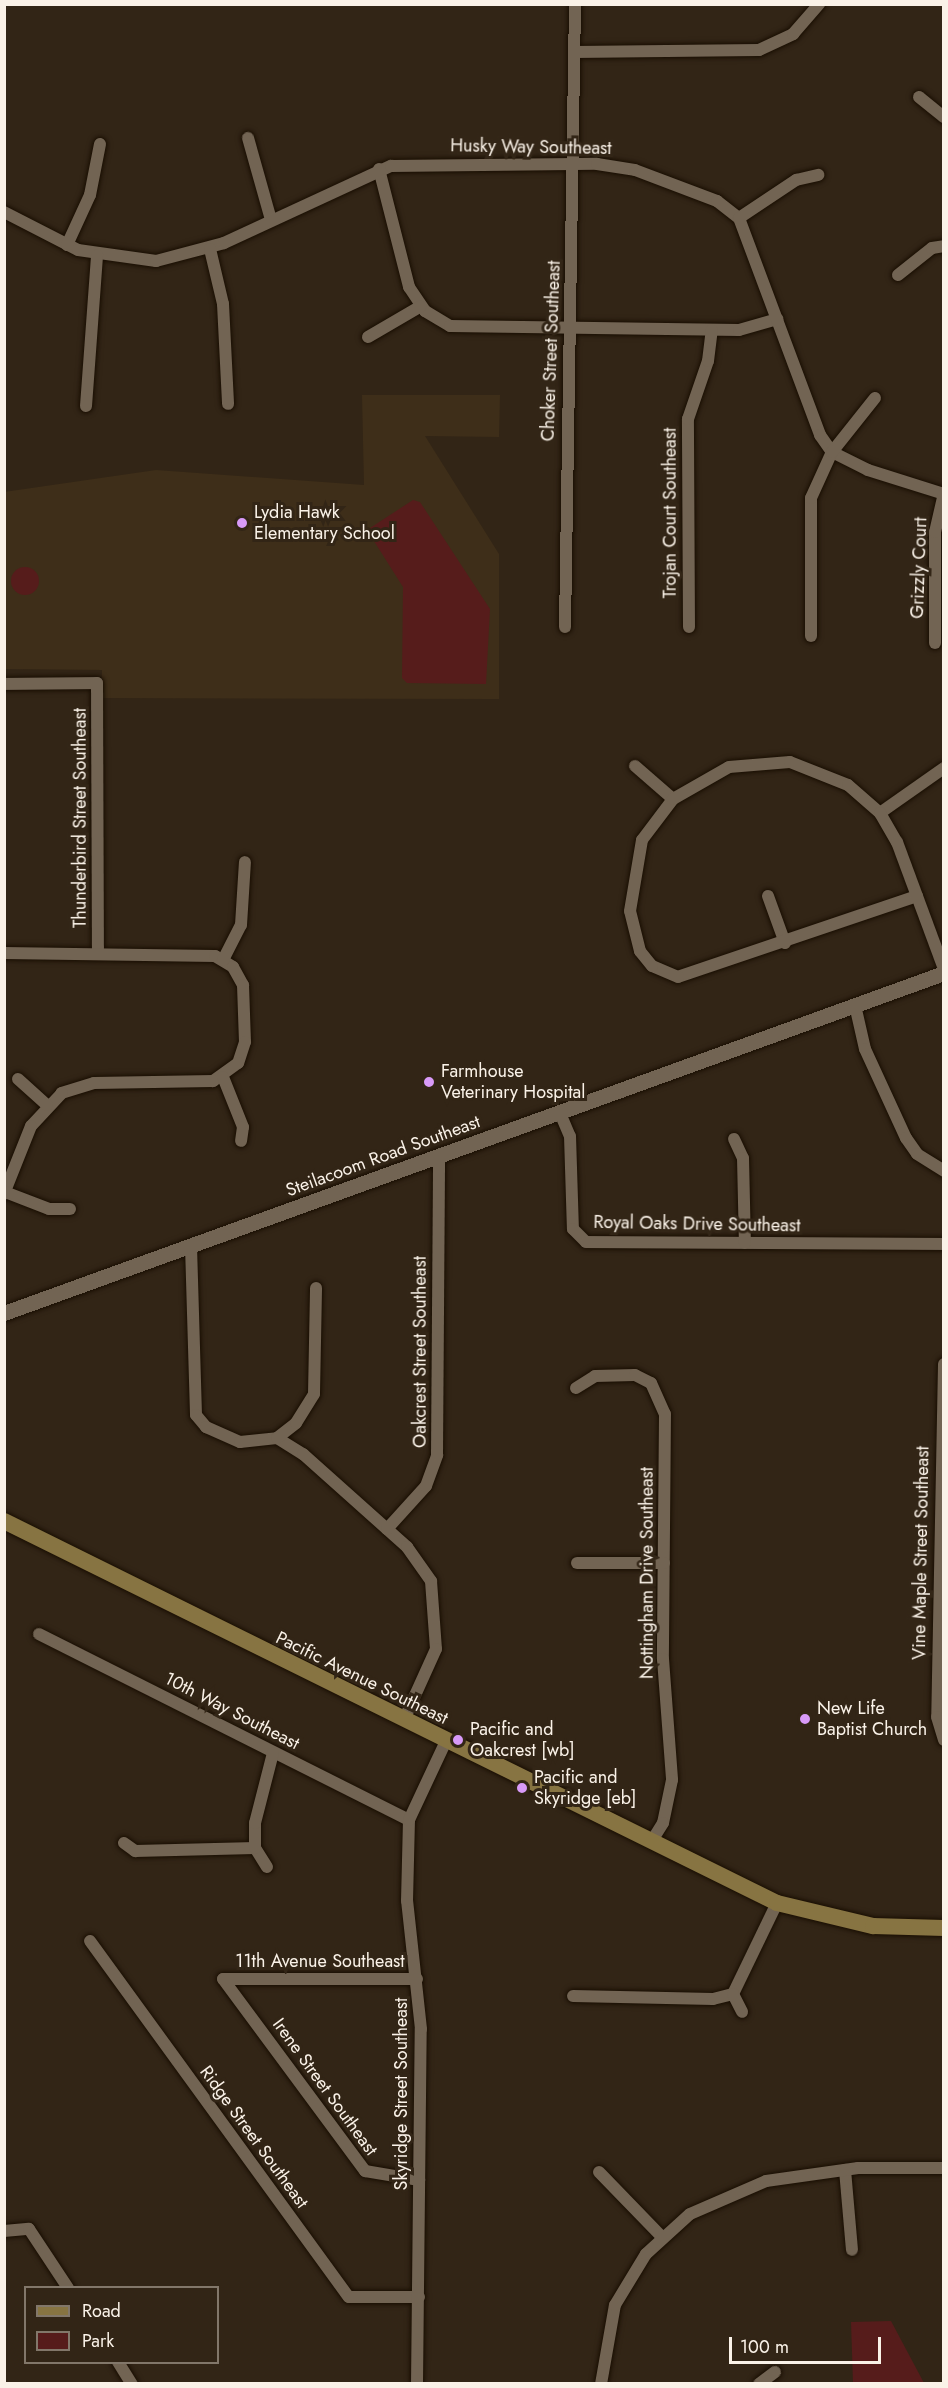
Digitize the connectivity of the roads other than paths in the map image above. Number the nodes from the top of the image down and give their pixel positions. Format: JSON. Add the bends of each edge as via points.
{"nodes":[{"id":1,"x":575,"y":4,"type":"edge"},
{"id":2,"x":819,"y":4,"type":"edge"},
{"id":3,"x":574,"y":52,"type":"junction"},
{"id":4,"x":919,"y":97,"type":"dead end"},
{"id":5,"x":944,"y":117,"type":"edge"},
{"id":6,"x":248,"y":138,"type":"dead end"},
{"id":7,"x":100,"y":144,"type":"dead end"},
{"id":8,"x":573,"y":164,"type":"junction"},
{"id":9,"x":379,"y":169,"type":"junction"},
{"id":10,"x":818,"y":175,"type":"dead end"},
{"id":11,"x":4,"y":212,"type":"edge"},
{"id":12,"x":738,"y":218,"type":"junction"},
{"id":13,"x":271,"y":220,"type":"junction"},
{"id":14,"x":67,"y":245,"type":"junction"},
{"id":15,"x":944,"y":246,"type":"edge"},
{"id":16,"x":210,"y":249,"type":"junction"},
{"id":17,"x":97,"y":255,"type":"junction"},
{"id":18,"x":897,"y":275,"type":"dead end"},
{"id":19,"x":421,"y":306,"type":"junction"},
{"id":20,"x":777,"y":319,"type":"junction"},
{"id":21,"x":573,"y":330,"type":"junction"},
{"id":22,"x":712,"y":330,"type":"junction"},
{"id":23,"x":368,"y":336,"type":"dead end"},
{"id":24,"x":875,"y":398,"type":"dead end"},
{"id":25,"x":228,"y":404,"type":"dead end"},
{"id":26,"x":86,"y":406,"type":"dead end"},
{"id":27,"x":832,"y":452,"type":"junction"},
{"id":28,"x":944,"y":494,"type":"edge"},
{"id":29,"x":565,"y":627,"type":"dead end"},
{"id":30,"x":689,"y":627,"type":"dead end"},
{"id":31,"x":811,"y":636,"type":"dead end"},
{"id":32,"x":935,"y":643,"type":"dead end"},
{"id":33,"x":4,"y":684,"type":"edge"},
{"id":34,"x":636,"y":766,"type":"dead end"},
{"id":35,"x":944,"y":768,"type":"edge"},
{"id":36,"x":673,"y":799,"type":"junction"},
{"id":37,"x":880,"y":813,"type":"junction"},
{"id":38,"x":244,"y":862,"type":"dead end"},
{"id":39,"x":768,"y":896,"type":"dead end"},
{"id":40,"x":917,"y":896,"type":"junction"},
{"id":41,"x":785,"y":943,"type":"junction"},
{"id":42,"x":4,"y":953,"type":"edge"},
{"id":43,"x":98,"y":954,"type":"junction"},
{"id":44,"x":224,"y":960,"type":"junction"},
{"id":45,"x":944,"y":971,"type":"edge"},
{"id":46,"x":855,"y":1005,"type":"junction"},
{"id":47,"x":223,"y":1077,"type":"junction"},
{"id":48,"x":18,"y":1079,"type":"dead end"},
{"id":49,"x":47,"y":1105,"type":"junction"},
{"id":50,"x":560,"y":1113,"type":"junction"},
{"id":51,"x":734,"y":1139,"type":"dead end"},
{"id":52,"x":241,"y":1141,"type":"dead end"},
{"id":53,"x":439,"y":1157,"type":"junction"},
{"id":54,"x":944,"y":1170,"type":"edge"},
{"id":55,"x":5,"y":1193,"type":"edge"},
{"id":56,"x":70,"y":1209,"type":"dead end"},
{"id":57,"x":745,"y":1243,"type":"junction"},
{"id":58,"x":944,"y":1244,"type":"edge"},
{"id":59,"x":191,"y":1246,"type":"junction"},
{"id":60,"x":316,"y":1288,"type":"dead end"},
{"id":61,"x":4,"y":1313,"type":"edge"},
{"id":62,"x":943,"y":1369,"type":"edge"},
{"id":63,"x":576,"y":1388,"type":"dead end"},
{"id":64,"x":277,"y":1438,"type":"junction"},
{"id":65,"x":4,"y":1521,"type":"edge"},
{"id":66,"x":387,"y":1529,"type":"junction"},
{"id":67,"x":578,"y":1563,"type":"dead end"},
{"id":68,"x":664,"y":1563,"type":"junction"},
{"id":69,"x":39,"y":1634,"type":"dead end"},
{"id":70,"x":404,"y":1720,"type":"junction"},
{"id":71,"x":944,"y":1740,"type":"edge"},
{"id":72,"x":446,"y":1741,"type":"junction"},
{"id":73,"x":273,"y":1753,"type":"junction"},
{"id":74,"x":409,"y":1820,"type":"junction"},
{"id":75,"x":651,"y":1842,"type":"junction"},
{"id":76,"x":124,"y":1843,"type":"dead end"},
{"id":77,"x":255,"y":1848,"type":"junction"},
{"id":78,"x":267,"y":1867,"type":"dead end"},
{"id":79,"x":777,"y":1903,"type":"junction"},
{"id":80,"x":944,"y":1928,"type":"edge"},
{"id":81,"x":90,"y":1941,"type":"dead end"},
{"id":82,"x":223,"y":1979,"type":"joint"},
{"id":83,"x":417,"y":1979,"type":"junction"},
{"id":84,"x":733,"y":1994,"type":"junction"},
{"id":85,"x":573,"y":1996,"type":"dead end"},
{"id":86,"x":742,"y":2012,"type":"dead end"},
{"id":87,"x":944,"y":2168,"type":"edge"},
{"id":88,"x":845,"y":2170,"type":"junction"},
{"id":89,"x":599,"y":2172,"type":"dead end"},
{"id":90,"x":420,"y":2180,"type":"junction"},
{"id":91,"x":4,"y":2231,"type":"edge"},
{"id":92,"x":662,"y":2237,"type":"junction"},
{"id":93,"x":852,"y":2250,"type":"dead end"},
{"id":94,"x":67,"y":2286,"type":"edge"},
{"id":95,"x":419,"y":2297,"type":"junction"},
{"id":96,"x":119,"y":2364,"type":"edge"},
{"id":97,"x":775,"y":2372,"type":"dead end"},
{"id":98,"x":132,"y":2384,"type":"edge"},
{"id":99,"x":417,"y":2384,"type":"edge"},
{"id":100,"x":601,"y":2384,"type":"edge"},
{"id":101,"x":759,"y":2384,"type":"edge"}],
"edges":[{"from":1,"to":3,"type":"street","name":"Choker Street Southeast"},
{"from":2,"to":3,"type":"street","via":[[794,34],[759,50]]},
{"from":3,"to":8,"type":"street","name":"Choker Street Southeast"},
{"from":4,"to":5,"type":"street"},
{"from":6,"to":13,"type":"street"},
{"from":7,"to":14,"type":"street","via":[[90,195]]},
{"from":8,"to":9,"type":"street","name":"Husky Way Southeast"},
{"from":8,"to":12,"type":"street","name":"Husky Way Southeast","via":[[647,174],[717,201]]},
{"from":8,"to":21,"type":"street","name":"Choker Street Southeast"},
{"from":9,"to":13,"type":"street","name":"Husky Way Southeast"},
{"from":9,"to":19,"type":"street","via":[[406,278]]},
{"from":10,"to":12,"type":"street","via":[[796,180]]},
{"from":11,"to":14,"type":"street","name":"Husky Way Southeast"},
{"from":12,"to":20,"type":"street"},
{"from":13,"to":16,"type":"street","name":"Husky Way Southeast"},
{"from":14,"to":17,"type":"street","name":"Husky Way Southeast"},
{"from":15,"to":18,"type":"street","via":[[932,248]]},
{"from":16,"to":17,"type":"street","name":"Husky Way Southeast","via":[[156,261]]},
{"from":16,"to":25,"type":"street","via":[[223,304]]},
{"from":17,"to":26,"type":"street"},
{"from":19,"to":21,"type":"street","via":[[460,329]]},
{"from":19,"to":23,"type":"street"},
{"from":20,"to":22,"type":"street","via":[[749,329]]},
{"from":20,"to":27,"type":"street","via":[[820,435]]},
{"from":21,"to":22,"type":"street"},
{"from":21,"to":29,"type":"street","name":"Choker Street Southeast","via":[[565,404]]},
{"from":22,"to":30,"type":"street","name":"Trojan Court Southeast","via":[[708,361],[688,419]]},
{"from":24,"to":27,"type":"street"},
{"from":27,"to":28,"type":"street","via":[[868,470]]},
{"from":27,"to":31,"type":"street","via":[[811,498]]},
{"from":28,"to":32,"type":"street","name":"Grizzly Court","via":[[935,532]]},
{"from":33,"to":43,"type":"street","name":"Thunderbird Street Southeast","via":[[98,683]]},
{"from":34,"to":36,"type":"street"},
{"from":35,"to":37,"type":"street"},
{"from":36,"to":37,"type":"street","via":[[729,766],[779,762],[835,778]]},
{"from":36,"to":41,"type":"street","via":[[655,820],[636,859],[633,932],[640,951],[663,974],[697,974]]},
{"from":37,"to":40,"type":"street"},
{"from":38,"to":44,"type":"street","via":[[241,924]]},
{"from":39,"to":41,"type":"street"},
{"from":40,"to":41,"type":"street"},
{"from":40,"to":45,"type":"street"},
{"from":42,"to":43,"type":"street"},
{"from":43,"to":44,"type":"street","via":[[202,954]]},
{"from":44,"to":47,"type":"street","via":[[243,985],[245,1042],[238,1063]]},
{"from":45,"to":46,"type":"street","name":"Steilacoom Road Southeast"},
{"from":46,"to":50,"type":"street","name":"Steilacoom Road Southeast"},
{"from":46,"to":54,"type":"street","via":[[865,1049],[906,1138],[917,1154]]},
{"from":47,"to":49,"type":"street","via":[[202,1082],[94,1083],[72,1088]]},
{"from":47,"to":52,"type":"street","via":[[243,1127]]},
{"from":48,"to":49,"type":"street"},
{"from":49,"to":55,"type":"street","via":[[31,1126]]},
{"from":50,"to":53,"type":"street","name":"Steilacoom Road Southeast"},
{"from":50,"to":57,"type":"street","name":"Royal Oaks Drive Southeast","via":[[570,1136],[571,1220],[578,1237],[586,1242]]},
{"from":51,"to":57,"type":"street","via":[[743,1158]]},
{"from":53,"to":59,"type":"street","name":"Steilacoom Road Southeast"},
{"from":53,"to":66,"type":"street","name":"Oakcrest Street Southeast","via":[[437,1455],[426,1486]]},
{"from":55,"to":56,"type":"street","via":[[49,1209]]},
{"from":57,"to":58,"type":"street","name":"Royal Oaks Drive Southeast"},
{"from":59,"to":61,"type":"street","name":"Steilacoom Road Southeast"},
{"from":59,"to":64,"type":"street","via":[[196,1415],[206,1427],[240,1442]]},
{"from":60,"to":64,"type":"street","via":[[314,1394],[296,1423]]},
{"from":62,"to":71,"type":"street","name":"Vine Maple Street Southeast","via":[[937,1717]]},
{"from":63,"to":68,"type":"street","name":"Nottingham Drive Southeast","via":[[595,1376],[624,1374],[644,1378],[661,1398]]},
{"from":64,"to":66,"type":"street","via":[[303,1454]]},
{"from":65,"to":70,"type":"main road","name":"Pacific Avenue Southeast"},
{"from":66,"to":70,"type":"street","via":[[426,1570],[437,1605],[435,1658]]},
{"from":67,"to":68,"type":"street"},
{"from":68,"to":75,"type":"street","name":"Nottingham Drive Southeast","via":[[666,1737],[672,1780],[663,1823]]},
{"from":69,"to":73,"type":"street","name":"10th Way Southeast"},
{"from":70,"to":72,"type":"main road","name":"Pacific Avenue Southeast"},
{"from":72,"to":74,"type":"street","name":"Skyridge Street Southeast"},
{"from":72,"to":75,"type":"main road","name":"Pacific Avenue Southeast"},
{"from":73,"to":74,"type":"street","name":"10th Way Southeast"},
{"from":73,"to":77,"type":"street","via":[[261,1786]]},
{"from":74,"to":83,"type":"street","name":"Skyridge Street Southeast","via":[[407,1901]]},
{"from":75,"to":79,"type":"main road","name":"Pacific Avenue Southeast"},
{"from":76,"to":77,"type":"street","via":[[135,1851]]},
{"from":77,"to":78,"type":"street"},
{"from":79,"to":80,"type":"main road","name":"Pacific Avenue Southeast","via":[[873,1926]]},
{"from":79,"to":84,"type":"street"},
{"from":81,"to":95,"type":"street","name":"Ridge Street Southeast","via":[[349,2297]]},
{"from":82,"to":83,"type":"street","name":"11th Avenue Southeast"},
{"from":82,"to":90,"type":"street","name":"Irene Street Southeast","via":[[365,2171]]},
{"from":83,"to":90,"type":"street","name":"Skyridge Street Southeast"},
{"from":84,"to":85,"type":"street","via":[[713,1999]]},
{"from":84,"to":86,"type":"street"},
{"from":87,"to":88,"type":"street"},
{"from":88,"to":92,"type":"street","via":[[745,2187],[715,2199]]},
{"from":88,"to":93,"type":"street"},
{"from":89,"to":92,"type":"street"},
{"from":90,"to":95,"type":"street","name":"Skyridge Street Southeast"},
{"from":91,"to":94,"type":"street","via":[[29,2229]]},
{"from":92,"to":100,"type":"street","via":[[615,2305]]},
{"from":95,"to":99,"type":"street","name":"Skyridge Street Southeast"},
{"from":96,"to":98,"type":"street"},
{"from":97,"to":101,"type":"street"}]}
